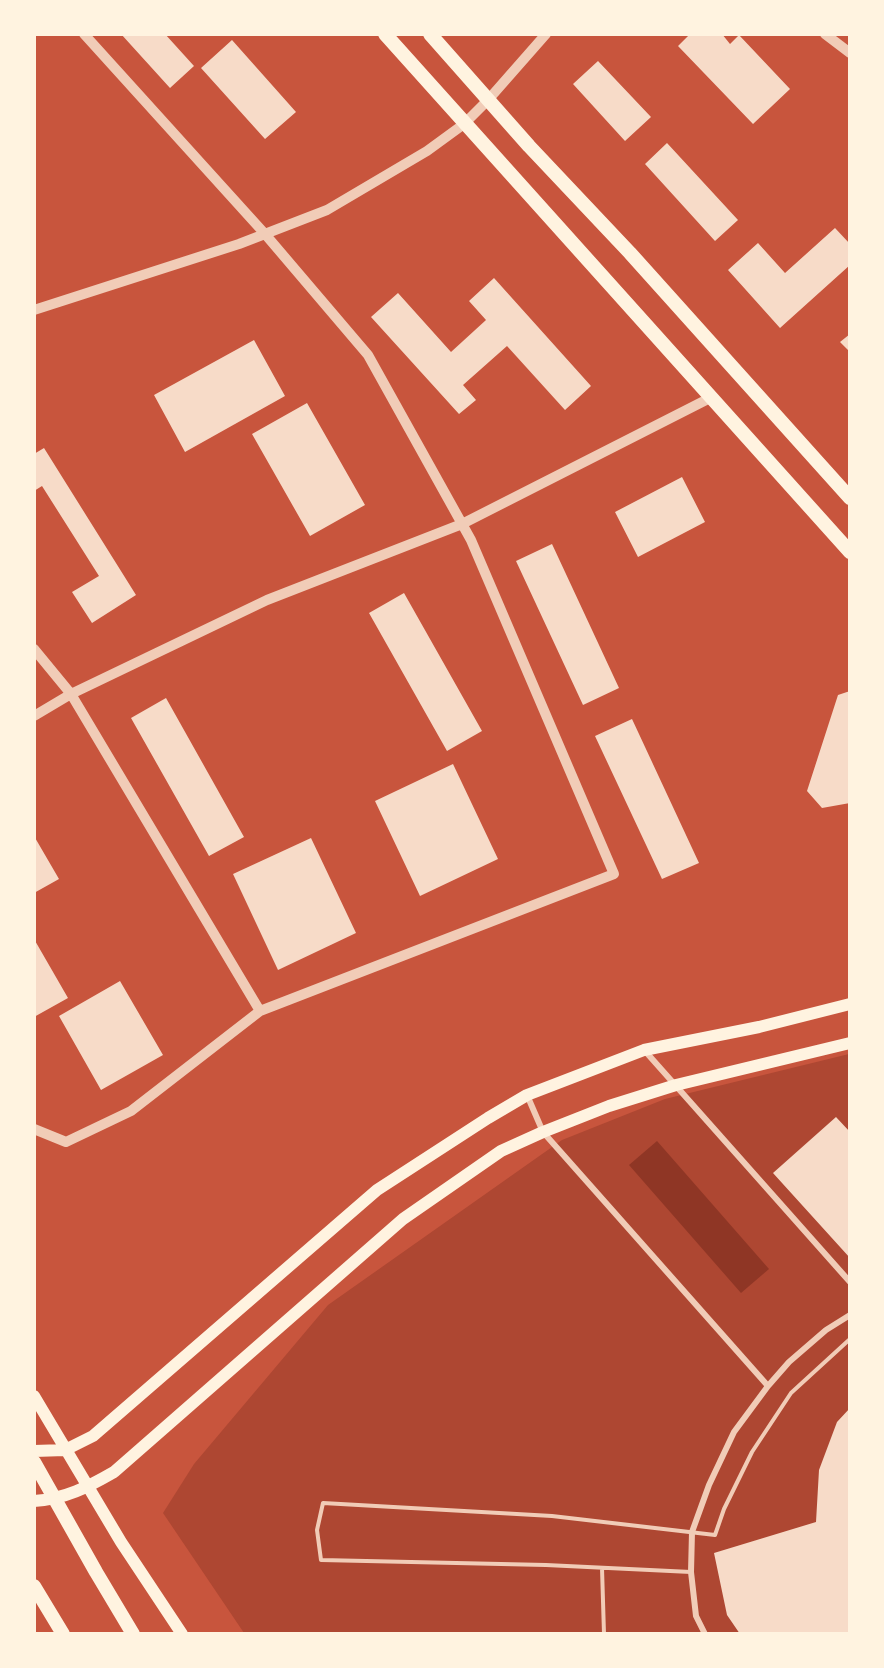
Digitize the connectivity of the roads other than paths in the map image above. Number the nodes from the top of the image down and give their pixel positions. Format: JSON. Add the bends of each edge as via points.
{"nodes":[{"id":1,"x":84,"y":34,"type":"edge"},
{"id":2,"x":385,"y":34,"type":"edge"},
{"id":3,"x":430,"y":34,"type":"edge"},
{"id":4,"x":546,"y":34,"type":"edge"},
{"id":5,"x":825,"y":34,"type":"edge"},
{"id":6,"x":849,"y":53,"type":"edge"},
{"id":7,"x":488,"y":100,"type":"junction"},
{"id":8,"x":464,"y":124,"type":"junction"},
{"id":9,"x":265,"y":234,"type":"junction"},
{"id":10,"x":34,"y":310,"type":"edge"},
{"id":11,"x":710,"y":398,"type":"junction"},
{"id":12,"x":849,"y":498,"type":"edge"},
{"id":13,"x":462,"y":524,"type":"junction"},
{"id":14,"x":849,"y":552,"type":"edge"},
{"id":15,"x":34,"y":649,"type":"edge"},
{"id":16,"x":71,"y":694,"type":"junction"},
{"id":17,"x":34,"y":716,"type":"edge"},
{"id":18,"x":849,"y":1004,"type":"edge"},
{"id":19,"x":260,"y":1011,"type":"junction"},
{"id":20,"x":849,"y":1043,"type":"edge"},
{"id":21,"x":644,"y":1050,"type":"junction"},
{"id":22,"x":676,"y":1085,"type":"junction"},
{"id":23,"x":527,"y":1095,"type":"junction"},
{"id":24,"x":34,"y":1129,"type":"edge"},
{"id":25,"x":543,"y":1132,"type":"junction"},
{"id":26,"x":849,"y":1282,"type":"edge"},
{"id":27,"x":849,"y":1316,"type":"edge"},
{"id":28,"x":849,"y":1339,"type":"edge"},
{"id":29,"x":768,"y":1386,"type":"junction"},
{"id":30,"x":34,"y":1396,"type":"edge"},
{"id":31,"x":65,"y":1450,"type":"junction"},
{"id":32,"x":34,"y":1451,"type":"edge"},
{"id":33,"x":34,"y":1462,"type":"edge"},
{"id":34,"x":88,"y":1488,"type":"junction"},
{"id":35,"x":55,"y":1499,"type":"junction"},
{"id":36,"x":34,"y":1501,"type":"edge"},
{"id":37,"x":692,"y":1532,"type":"junction"},
{"id":38,"x":602,"y":1568,"type":"junction"},
{"id":39,"x":692,"y":1572,"type":"junction"},
{"id":40,"x":34,"y":1586,"type":"edge"},
{"id":41,"x":63,"y":1634,"type":"edge"},
{"id":42,"x":133,"y":1634,"type":"edge"},
{"id":43,"x":182,"y":1634,"type":"edge"},
{"id":44,"x":604,"y":1634,"type":"edge"},
{"id":45,"x":705,"y":1634,"type":"edge"}],
"edges":[{"from":1,"to":9,"type":"street"},
{"from":2,"to":8,"type":"main road"},
{"from":3,"to":7,"type":"main road"},
{"from":4,"to":7,"type":"street"},
{"from":5,"to":6,"type":"street"},
{"from":7,"to":8,"type":"street"},
{"from":7,"to":12,"type":"main road"},
{"from":8,"to":9,"type":"street","via":[[427,151],[327,210]]},
{"from":8,"to":11,"type":"main road"},
{"from":9,"to":10,"type":"street"},
{"from":9,"to":13,"type":"street","via":[[368,356]]},
{"from":11,"to":13,"type":"street"},
{"from":11,"to":14,"type":"main road"},
{"from":13,"to":16,"type":"street","via":[[267,600]]},
{"from":13,"to":19,"type":"street","via":[[614,874]]},
{"from":15,"to":16,"type":"street"},
{"from":16,"to":17,"type":"street"},
{"from":16,"to":19,"type":"street"},
{"from":18,"to":21,"type":"main road"},
{"from":19,"to":24,"type":"street","via":[[131,1112],[66,1142]]},
{"from":20,"to":22,"type":"main road"},
{"from":21,"to":22,"type":"street"},
{"from":21,"to":23,"type":"main road"},
{"from":22,"to":25,"type":"main road"},
{"from":22,"to":26,"type":"street"},
{"from":23,"to":25,"type":"street"},
{"from":23,"to":31,"type":"main road","via":[[377,1190],[93,1436]]},
{"from":25,"to":29,"type":"street"},
{"from":25,"to":34,"type":"main road","via":[[501,1151],[403,1219],[114,1472]]},
{"from":27,"to":29,"type":"street","via":[[826,1330]]},
{"from":28,"to":37,"type":"lane","via":[[791,1393],[752,1452],[715,1535]]},
{"from":29,"to":37,"type":"street","via":[[734,1432]]},
{"from":30,"to":31,"type":"main road"},
{"from":31,"to":32,"type":"main road"},
{"from":31,"to":34,"type":"main road"},
{"from":33,"to":35,"type":"main road"},
{"from":34,"to":35,"type":"main road"},
{"from":34,"to":43,"type":"main road"},
{"from":35,"to":36,"type":"main road"},
{"from":35,"to":42,"type":"main road"},
{"from":37,"to":38,"type":"lane","via":[[552,1516],[323,1503],[317,1530],[321,1560]]},
{"from":37,"to":39,"type":"street"},
{"from":38,"to":39,"type":"lane"},
{"from":38,"to":44,"type":"lane"},
{"from":39,"to":45,"type":"street","via":[[696,1616]]},
{"from":40,"to":41,"type":"main road"}]}
